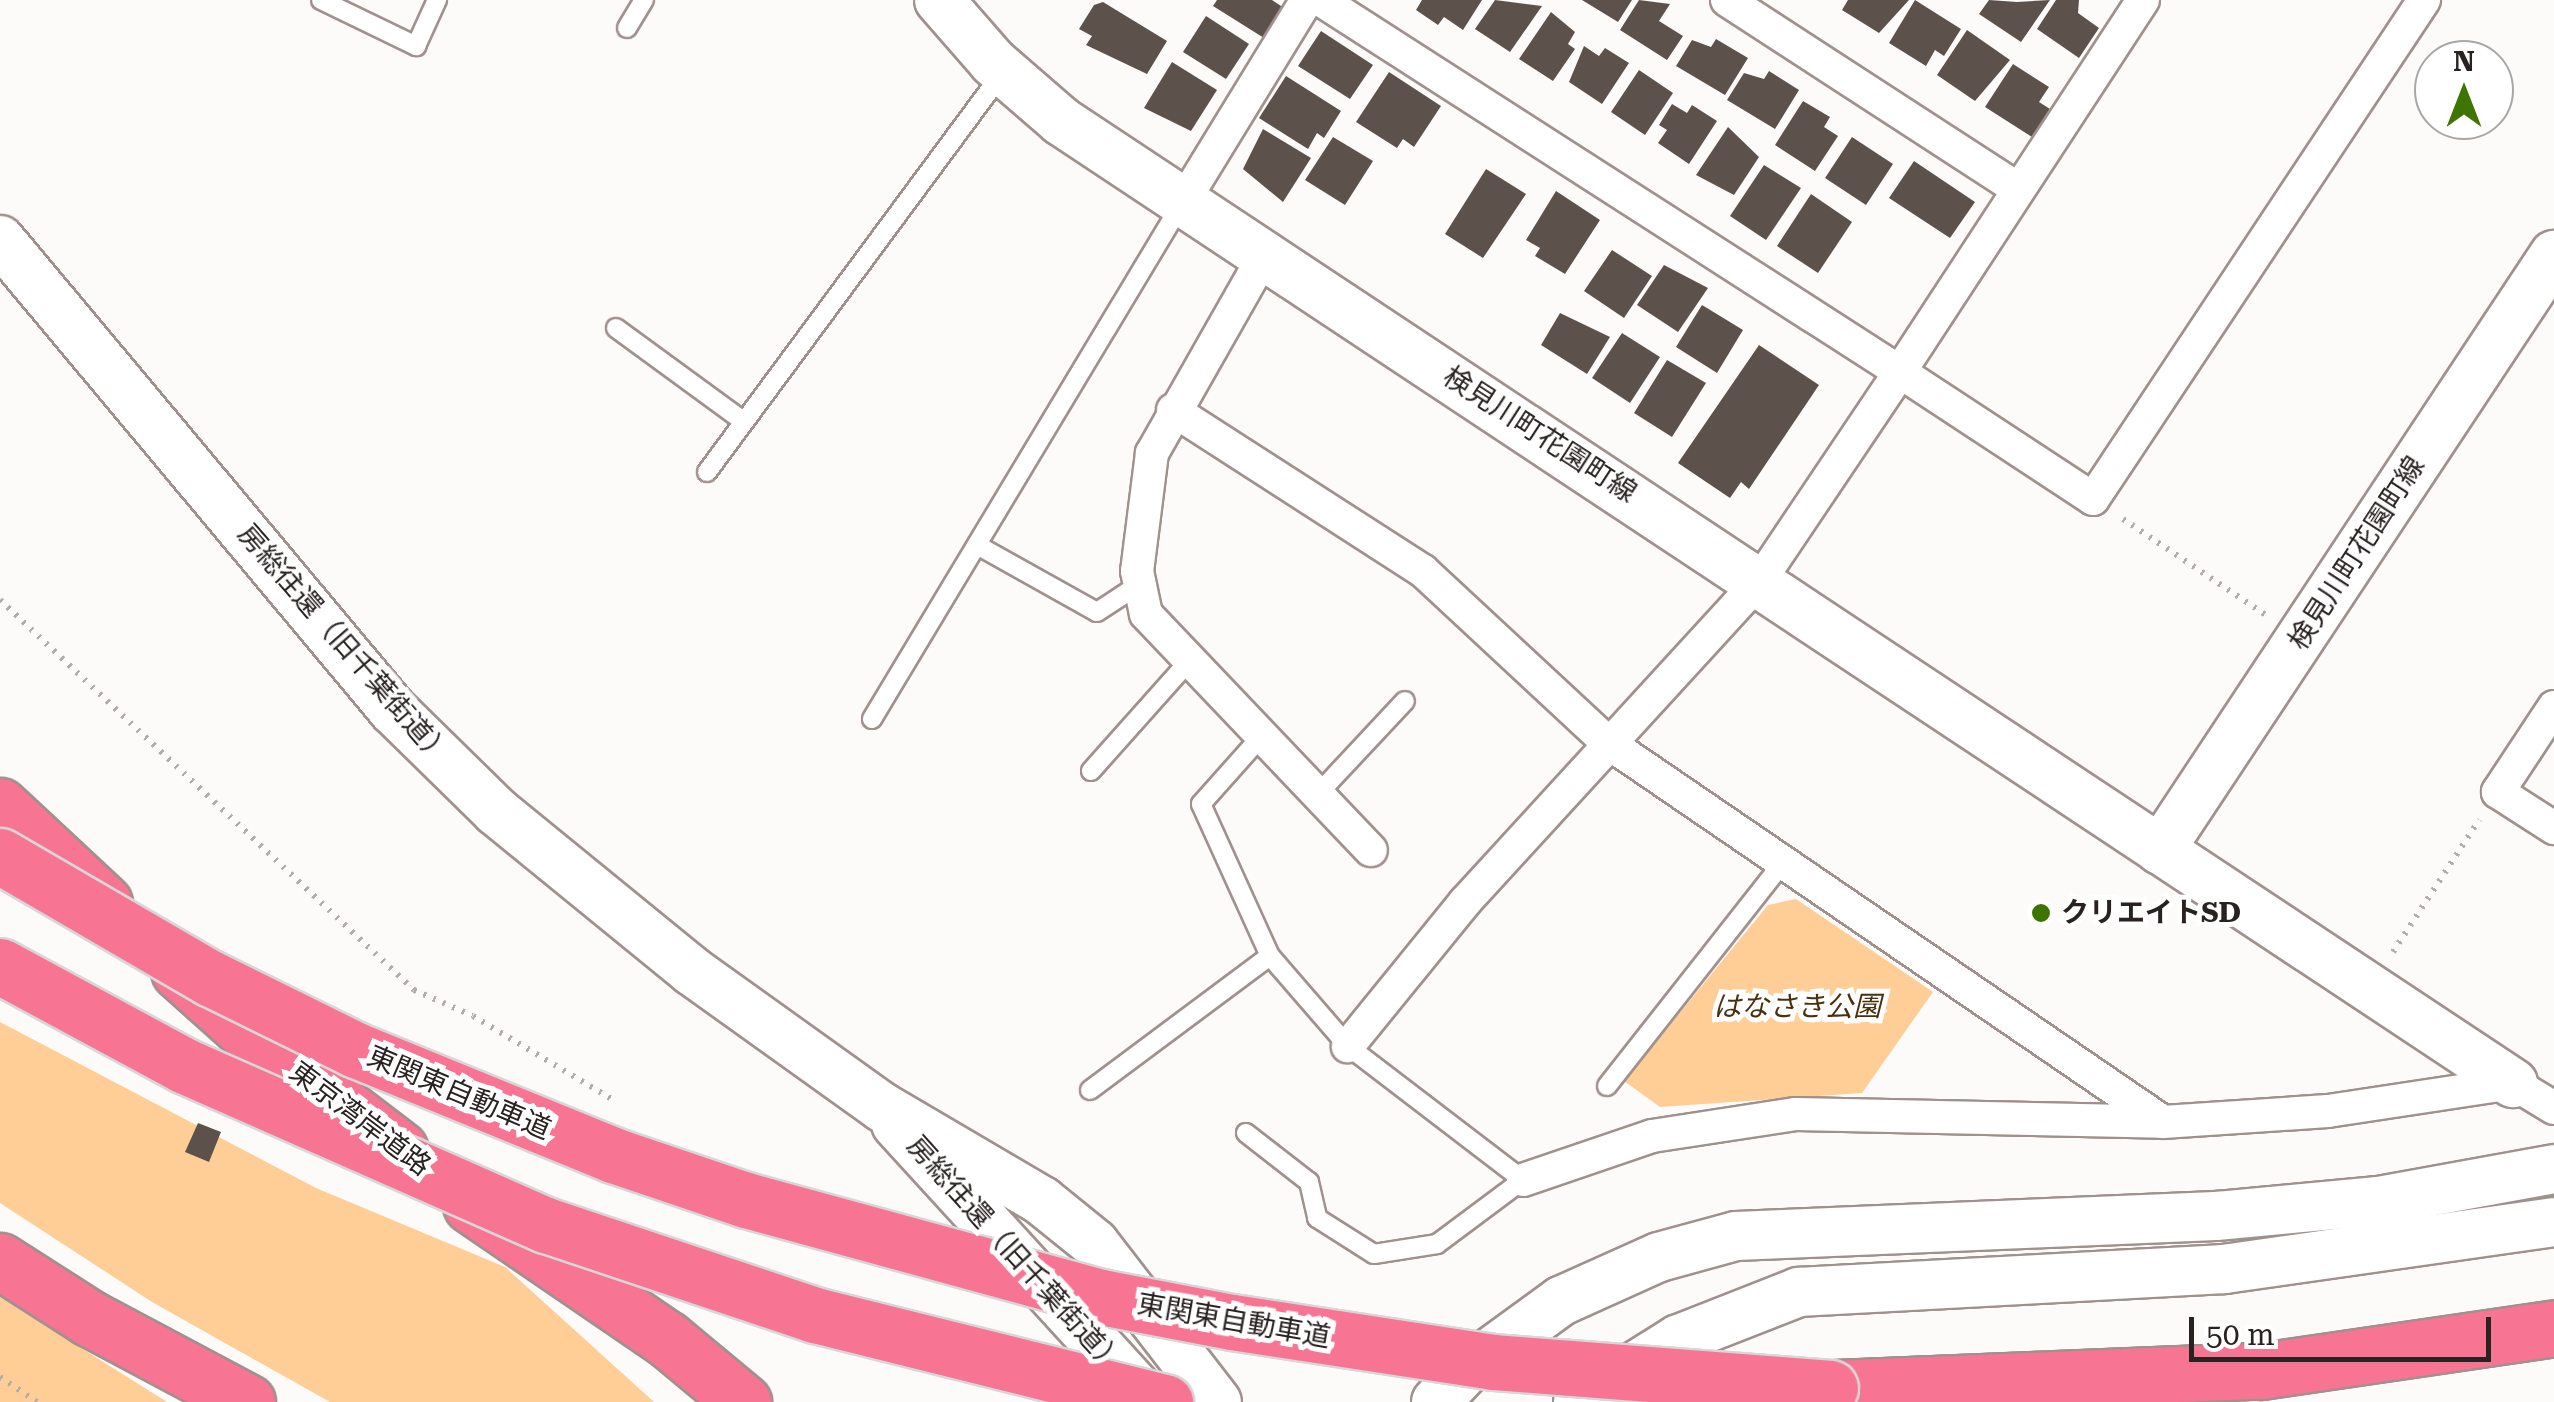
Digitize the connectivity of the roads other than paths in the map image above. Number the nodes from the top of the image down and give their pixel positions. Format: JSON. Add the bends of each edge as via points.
{"nodes":[{"id":1,"x":320,"y":0,"type":"edge"},
{"id":2,"x":436,"y":0,"type":"edge"},
{"id":3,"x":644,"y":0,"type":"edge"},
{"id":4,"x":939,"y":0,"type":"edge"},
{"id":5,"x":1306,"y":0,"type":"edge"},
{"id":6,"x":1321,"y":0,"type":"edge"},
{"id":7,"x":1727,"y":0,"type":"edge"},
{"id":8,"x":2424,"y":0,"type":"edge"},
{"id":9,"x":2132,"y":4,"type":"edge"},
{"id":10,"x":627,"y":28,"type":"dead end"},
{"id":11,"x":1004,"y":72,"type":"junction"},
{"id":12,"x":2018,"y":190,"type":"junction"},
{"id":13,"x":1182,"y":202,"type":"junction"},
{"id":14,"x":0,"y":240,"type":"edge"},
{"id":15,"x":1264,"y":256,"type":"junction"},
{"id":16,"x":2554,"y":256,"type":"edge"},
{"id":17,"x":616,"y":328,"type":"dead end"},
{"id":18,"x":1900,"y":372,"type":"junction"},
{"id":19,"x":1173,"y":410,"type":"junction"},
{"id":20,"x":743,"y":421,"type":"junction"},
{"id":21,"x":707,"y":472,"type":"dead end"},
{"id":22,"x":977,"y":545,"type":"junction"},
{"id":23,"x":1760,"y":580,"type":"junction"},
{"id":24,"x":1140,"y":584,"type":"junction"},
{"id":25,"x":1189,"y":661,"type":"junction"},
{"id":26,"x":1405,"y":700,"type":"dead end"},
{"id":27,"x":2554,"y":707,"type":"edge"},
{"id":28,"x":872,"y":719,"type":"dead end"},
{"id":29,"x":1259,"y":740,"type":"junction"},
{"id":30,"x":1608,"y":742,"type":"junction"},
{"id":31,"x":1092,"y":772,"type":"dead end"},
{"id":32,"x":1316,"y":796,"type":"junction"},
{"id":33,"x":0,"y":806,"type":"edge"},
{"id":34,"x":2554,"y":828,"type":"edge"},
{"id":35,"x":1371,"y":850,"type":"dead end"},
{"id":36,"x":2160,"y":850,"type":"junction"},
{"id":37,"x":0,"y":856,"type":"edge"},
{"id":38,"x":1781,"y":865,"type":"junction"},
{"id":39,"x":1270,"y":956,"type":"junction"},
{"id":40,"x":0,"y":966,"type":"edge"},
{"id":41,"x":1348,"y":1046,"type":"junction"},
{"id":42,"x":1607,"y":1086,"type":"dead end"},
{"id":43,"x":1090,"y":1090,"type":"dead end"},
{"id":44,"x":2538,"y":1098,"type":"edge"},
{"id":45,"x":882,"y":1107,"type":"junction"},
{"id":46,"x":2163,"y":1122,"type":"junction"},
{"id":47,"x":1246,"y":1133,"type":"dead end"},
{"id":48,"x":2554,"y":1168,"type":"edge"},
{"id":49,"x":1523,"y":1180,"type":"junction"},
{"id":50,"x":2554,"y":1222,"type":"edge"},
{"id":51,"x":0,"y":1261,"type":"edge"},
{"id":52,"x":2554,"y":1328,"type":"edge"},
{"id":53,"x":247,"y":1402,"type":"edge"},
{"id":54,"x":743,"y":1402,"type":"edge"},
{"id":55,"x":1150,"y":1402,"type":"edge"},
{"id":56,"x":1164,"y":1402,"type":"edge"},
{"id":57,"x":1217,"y":1402,"type":"edge"},
{"id":58,"x":1436,"y":1402,"type":"edge"},
{"id":59,"x":1578,"y":1402,"type":"edge"}],
"edges":[{"from":1,"to":2,"type":"lane","via":[[416,46]]},
{"from":3,"to":10,"type":"lane"},
{"from":4,"to":11,"type":"street","name":"検見川町花園町線"},
{"from":5,"to":13,"type":"street"},
{"from":6,"to":18,"type":"street"},
{"from":7,"to":12,"type":"street"},
{"from":8,"to":18,"type":"street","via":[[2093,498]]},
{"from":9,"to":12,"type":"street"},
{"from":11,"to":13,"type":"street","name":"検見川町花園町線","via":[[1061,121]]},
{"from":11,"to":20,"type":"lane"},
{"from":12,"to":18,"type":"street"},
{"from":13,"to":15,"type":"street","name":"検見川町花園町線"},
{"from":13,"to":22,"type":"lane"},
{"from":14,"to":45,"type":"street","name":"房総往還（旧千葉街道）","via":[[393,710],[496,811],[692,971]]},
{"from":15,"to":19,"type":"street"},
{"from":15,"to":23,"type":"street","name":"検見川町花園町線"},
{"from":16,"to":36,"type":"street","name":"検見川町花園町線"},
{"from":17,"to":20,"type":"lane"},
{"from":18,"to":23,"type":"street"},
{"from":19,"to":24,"type":"street","via":[[1152,453]]},
{"from":19,"to":30,"type":"street","via":[[1424,572]]},
{"from":20,"to":21,"type":"lane"},
{"from":22,"to":24,"type":"lane","via":[[1097,612]]},
{"from":22,"to":28,"type":"lane"},
{"from":23,"to":30,"type":"street"},
{"from":23,"to":36,"type":"street","name":"検見川町花園町線"},
{"from":24,"to":25,"type":"street","via":[[1146,614]]},
{"from":25,"to":29,"type":"street"},
{"from":25,"to":31,"type":"lane"},
{"from":26,"to":32,"type":"lane"},
{"from":27,"to":34,"type":"street","via":[[2498,792]]},
{"from":29,"to":32,"type":"street"},
{"from":29,"to":39,"type":"lane","via":[[1200,804]]},
{"from":30,"to":38,"type":"street"},
{"from":30,"to":41,"type":"street"},
{"from":32,"to":35,"type":"street"},
{"from":33,"to":54,"type":"highway","name":"東京湾岸道路","via":[[254,1038]]},
{"from":36,"to":44,"type":"street","name":"検見川町花園町線"},
{"from":37,"to":52,"type":"highway","name":"東関東自動車道","bridge":true,"via":[[210,978],[356,1050],[613,1156],[746,1200],[1101,1297],[1250,1325],[1493,1362],[1830,1388],[2261,1371]]},
{"from":38,"to":42,"type":"lane"},
{"from":38,"to":46,"type":"street"},
{"from":39,"to":41,"type":"lane"},
{"from":39,"to":43,"type":"lane"},
{"from":40,"to":56,"type":"highway","bridge":true,"via":[[186,1066],[565,1232],[814,1315]]},
{"from":41,"to":49,"type":"lane"},
{"from":44,"to":46,"type":"street"},
{"from":45,"to":55,"type":"street","name":"房総往還（旧千葉街道）","via":[[944,1184]]},
{"from":45,"to":57,"type":"street","name":"房総往還（旧千葉街道）","via":[[972,1156],[1094,1243]]},
{"from":46,"to":49,"type":"street","via":[[1796,1114],[1652,1136]]},
{"from":47,"to":49,"type":"lane","via":[[1309,1182],[1318,1218],[1374,1254],[1437,1244]]},
{"from":48,"to":58,"type":"street","via":[[2378,1201],[2216,1216],[1736,1236],[1659,1257],[1561,1301],[1466,1371]]},
{"from":50,"to":59,"type":"street","via":[[2224,1268],[1799,1292],[1679,1339]]},
{"from":51,"to":53,"type":"highway","via":[[89,1318]]}]}
